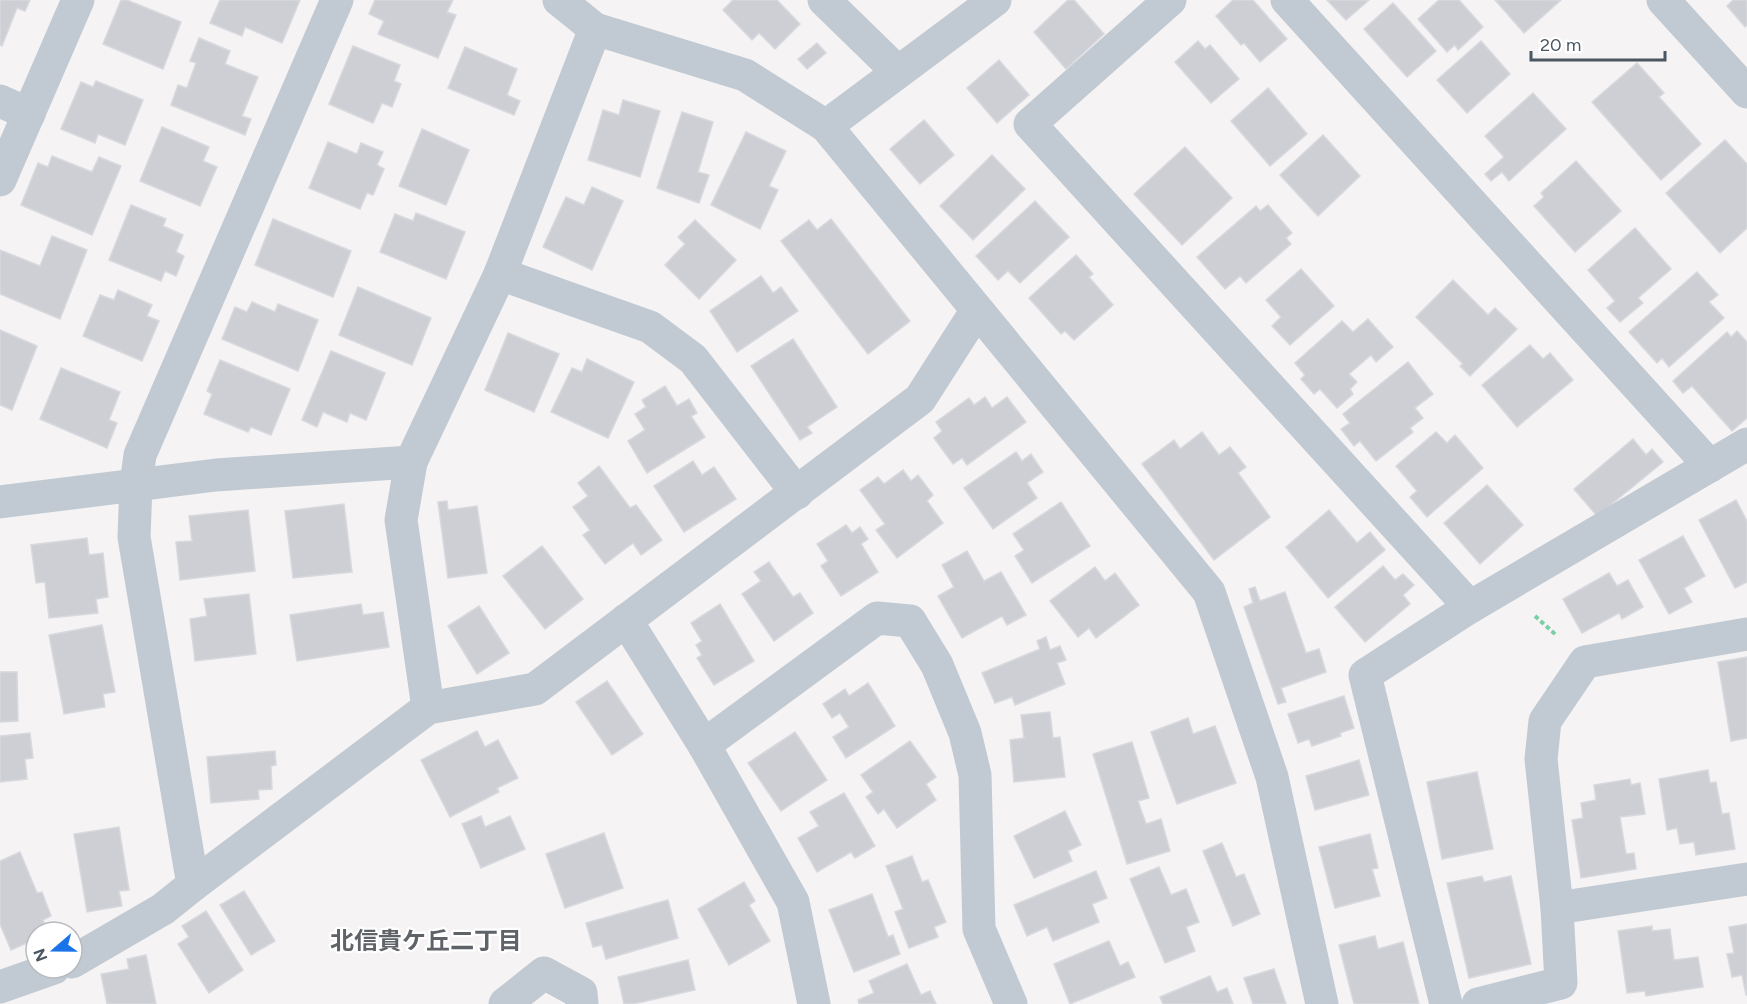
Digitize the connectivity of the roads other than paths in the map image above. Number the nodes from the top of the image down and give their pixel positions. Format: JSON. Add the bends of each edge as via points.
{"nodes":[{"id":1,"x":78,"y":0,"type":"edge"},
{"id":2,"x":336,"y":0,"type":"edge"},
{"id":3,"x":559,"y":0,"type":"edge"},
{"id":4,"x":824,"y":0,"type":"edge"},
{"id":5,"x":994,"y":0,"type":"edge"},
{"id":6,"x":1170,"y":0,"type":"edge"},
{"id":7,"x":1287,"y":0,"type":"edge"},
{"id":8,"x":1663,"y":0,"type":"edge"},
{"id":9,"x":594,"y":29,"type":"junction"},
{"id":10,"x":898,"y":72,"type":"junction"},
{"id":11,"x":1747,"y":92,"type":"edge"},
{"id":12,"x":14,"y":107,"type":"edge"},
{"id":13,"x":826,"y":126,"type":"junction"},
{"id":14,"x":0,"y":180,"type":"edge"},
{"id":15,"x":500,"y":274,"type":"junction"},
{"id":16,"x":977,"y":310,"type":"junction"},
{"id":17,"x":1747,"y":444,"type":"edge"},
{"id":18,"x":411,"y":462,"type":"junction"},
{"id":19,"x":1710,"y":466,"type":"junction"},
{"id":20,"x":136,"y":485,"type":"junction"},
{"id":21,"x":796,"y":493,"type":"junction"},
{"id":22,"x":0,"y":502,"type":"edge"},
{"id":23,"x":1470,"y":607,"type":"junction"},
{"id":24,"x":626,"y":620,"type":"junction"},
{"id":25,"x":1747,"y":634,"type":"edge"},
{"id":26,"x":428,"y":708,"type":"junction"},
{"id":27,"x":704,"y":746,"type":"junction"},
{"id":28,"x":1747,"y":879,"type":"edge"},
{"id":29,"x":193,"y":885,"type":"junction"},
{"id":30,"x":1557,"y":908,"type":"junction"},
{"id":31,"x":84,"y":955,"type":"edge"},
{"id":32,"x":24,"y":979,"type":"edge"},
{"id":33,"x":0,"y":987,"type":"edge"},
{"id":34,"x":506,"y":1004,"type":"edge"},
{"id":35,"x":582,"y":1004,"type":"edge"},
{"id":36,"x":813,"y":1004,"type":"edge"},
{"id":37,"x":1011,"y":1004,"type":"edge"},
{"id":38,"x":1322,"y":1004,"type":"edge"},
{"id":39,"x":1446,"y":1004,"type":"edge"},
{"id":40,"x":1479,"y":1004,"type":"edge"}],
"edges":[{"from":1,"to":12,"type":"street"},
{"from":2,"to":20,"type":"street","via":[[140,455]]},
{"from":3,"to":9,"type":"street"},
{"from":4,"to":10,"type":"street"},
{"from":5,"to":10,"type":"street"},
{"from":6,"to":23,"type":"street","via":[[1030,124]]},
{"from":7,"to":19,"type":"street"},
{"from":8,"to":11,"type":"street"},
{"from":9,"to":13,"type":"street","via":[[745,75]]},
{"from":9,"to":15,"type":"street"},
{"from":10,"to":13,"type":"street"},
{"from":12,"to":14,"type":"street"},
{"from":13,"to":16,"type":"street"},
{"from":15,"to":18,"type":"street"},
{"from":15,"to":21,"type":"street","via":[[650,327],[693,360]]},
{"from":16,"to":21,"type":"street","via":[[920,399]]},
{"from":16,"to":38,"type":"street","via":[[1209,592],[1272,777]]},
{"from":17,"to":19,"type":"street"},
{"from":18,"to":20,"type":"street","via":[[216,475]]},
{"from":18,"to":26,"type":"street","via":[[400,520]]},
{"from":19,"to":23,"type":"street"},
{"from":20,"to":22,"type":"street"},
{"from":20,"to":29,"type":"street","via":[[134,537]]},
{"from":21,"to":24,"type":"street"},
{"from":23,"to":39,"type":"street","via":[[1365,675]]},
{"from":24,"to":26,"type":"street","via":[[535,689]]},
{"from":24,"to":27,"type":"street"},
{"from":25,"to":30,"type":"street","via":[[1585,662],[1545,721],[1541,759]]},
{"from":26,"to":29,"type":"street"},
{"from":27,"to":36,"type":"street","via":[[793,902]]},
{"from":27,"to":37,"type":"street","via":[[877,618],[910,621],[937,665],[965,733],[975,775],[979,929]]},
{"from":28,"to":30,"type":"street"},
{"from":29,"to":31,"type":"street","via":[[163,909]]},
{"from":30,"to":40,"type":"street","via":[[1561,983]]},
{"from":32,"to":33,"type":"street"},
{"from":34,"to":35,"type":"street","via":[[544,973],[580,993]]}]}
